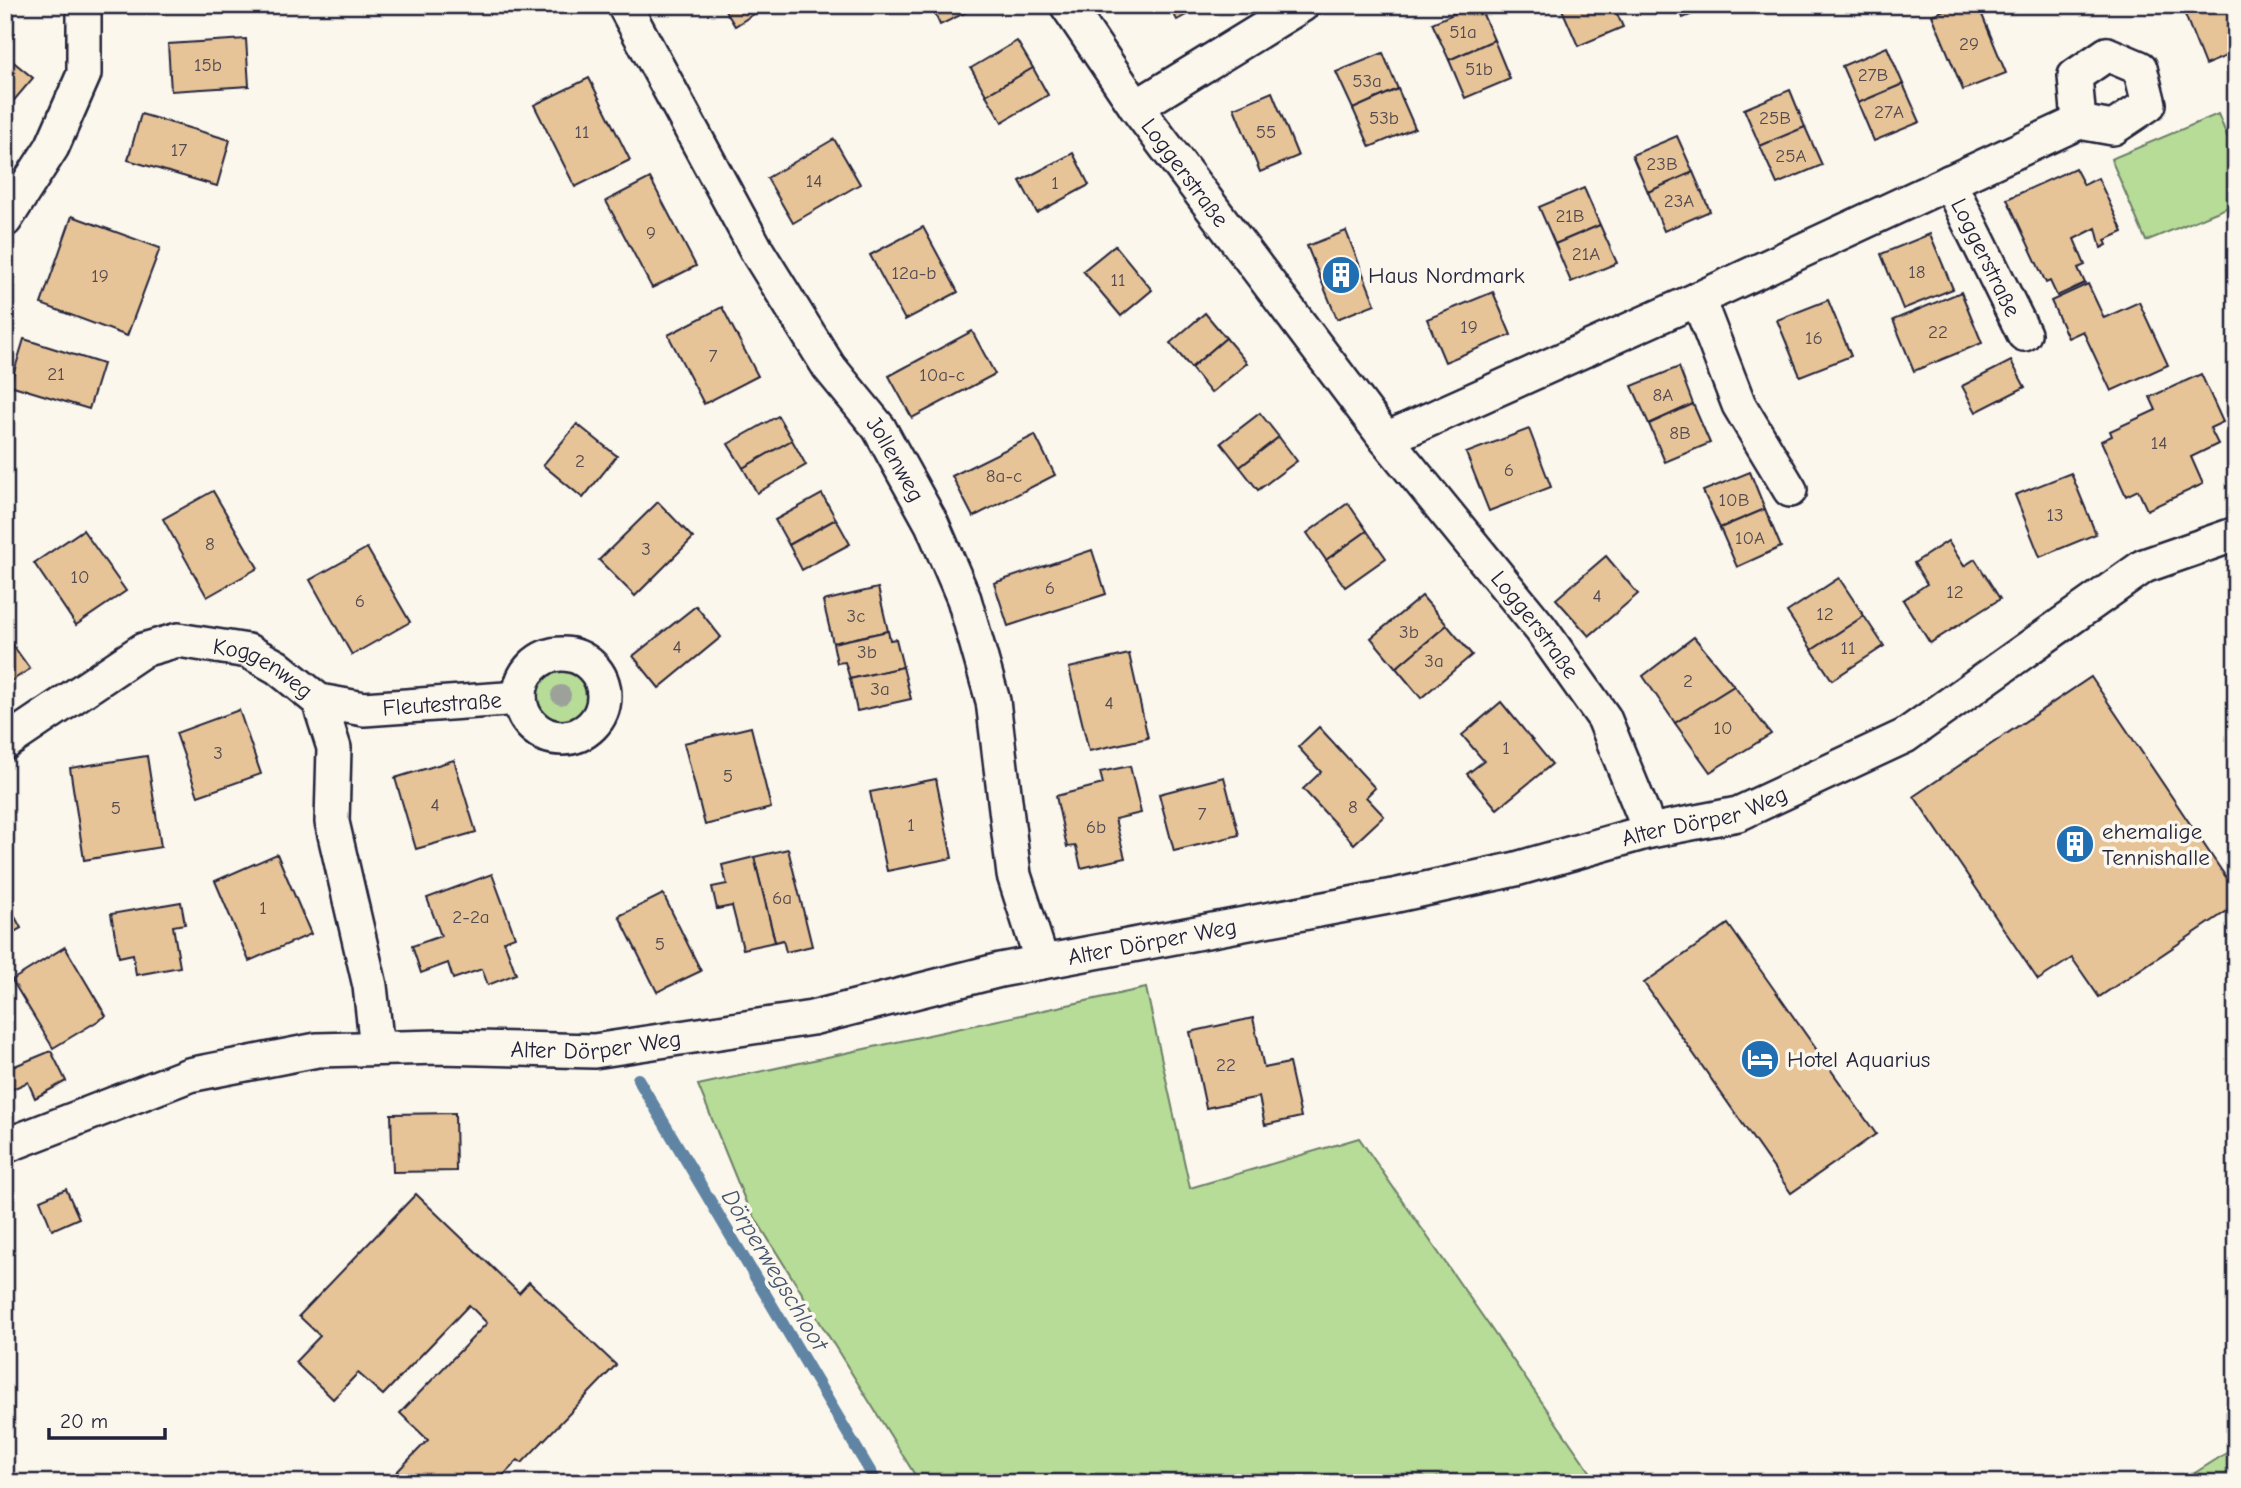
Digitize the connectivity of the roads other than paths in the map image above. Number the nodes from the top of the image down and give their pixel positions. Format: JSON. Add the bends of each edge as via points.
{"nodes":[{"id":1,"x":84,"y":5,"type":"edge"},
{"id":2,"x":624,"y":5,"type":"edge"},
{"id":3,"x":1068,"y":5,"type":"edge"},
{"id":4,"x":1302,"y":5,"type":"edge"},
{"id":5,"x":1136,"y":107,"type":"junction"},
{"id":6,"x":2079,"y":122,"type":"dead end"},
{"id":7,"x":1949,"y":182,"type":"junction"},
{"id":8,"x":5,"y":220,"type":"edge"},
{"id":9,"x":1698,"y":299,"type":"junction"},
{"id":10,"x":2024,"y":334,"type":"dead end"},
{"id":11,"x":1386,"y":439,"type":"junction"},
{"id":12,"x":1790,"y":491,"type":"dead end"},
{"id":13,"x":2236,"y":534,"type":"edge"},
{"id":14,"x":520,"y":698,"type":"dead end"},
{"id":15,"x":319,"y":701,"type":"junction"},
{"id":16,"x":364,"y":709,"type":"junction"},
{"id":17,"x":5,"y":743,"type":"edge"},
{"id":18,"x":334,"y":748,"type":"junction"},
{"id":19,"x":1650,"y":831,"type":"junction"},
{"id":20,"x":1042,"y":962,"type":"junction"},
{"id":21,"x":377,"y":1048,"type":"junction"},
{"id":22,"x":5,"y":1146,"type":"edge"}],
"edges":[{"from":1,"to":8,"type":"street","via":[[84,74],[52,147]]},
{"from":2,"to":20,"type":"street","name":"Jollenweg","via":[[757,251],[829,367],[879,428],[932,524],[964,599],[993,701],[1014,874]]},
{"from":3,"to":5,"type":"street","name":"Loggerstraße"},
{"from":4,"to":5,"type":"street"},
{"from":5,"to":11,"type":"street","name":"Loggerstraße"},
{"from":6,"to":7,"type":"street","name":"Loggerstraße"},
{"from":7,"to":9,"type":"street","name":"Loggerstraße"},
{"from":7,"to":10,"type":"street","name":"Loggerstraße"},
{"from":9,"to":11,"type":"street","name":"Loggerstraße"},
{"from":9,"to":12,"type":"street","via":[[1739,405]]},
{"from":11,"to":19,"type":"street","name":"Loggerstraße","via":[[1541,629],[1604,718]]},
{"from":13,"to":19,"type":"street","name":"Alter Dörper Weg","via":[[2144,566],[1905,736],[1738,814]]},
{"from":14,"to":16,"type":"street","name":"Fleutestraße"},
{"from":15,"to":16,"type":"street","name":"Fleutestraße"},
{"from":15,"to":17,"type":"street","name":"Koggenweg","via":[[277,667],[248,651],[178,640],[143,650]]},
{"from":15,"to":18,"type":"street","name":"Koggenweg"},
{"from":16,"to":18,"type":"street","name":"Fleutestraße"},
{"from":18,"to":21,"type":"street","name":"Koggenweg","via":[[332,822],[370,986]]},
{"from":19,"to":20,"type":"street","name":"Alter Dörper Weg","via":[[1516,869],[1393,896]]},
{"from":20,"to":21,"type":"street","name":"Alter Dörper Weg","via":[[812,1018],[594,1051]]},
{"from":21,"to":22,"type":"street","name":"Alter Dörper Weg","via":[[317,1050],[189,1075]]}]}
